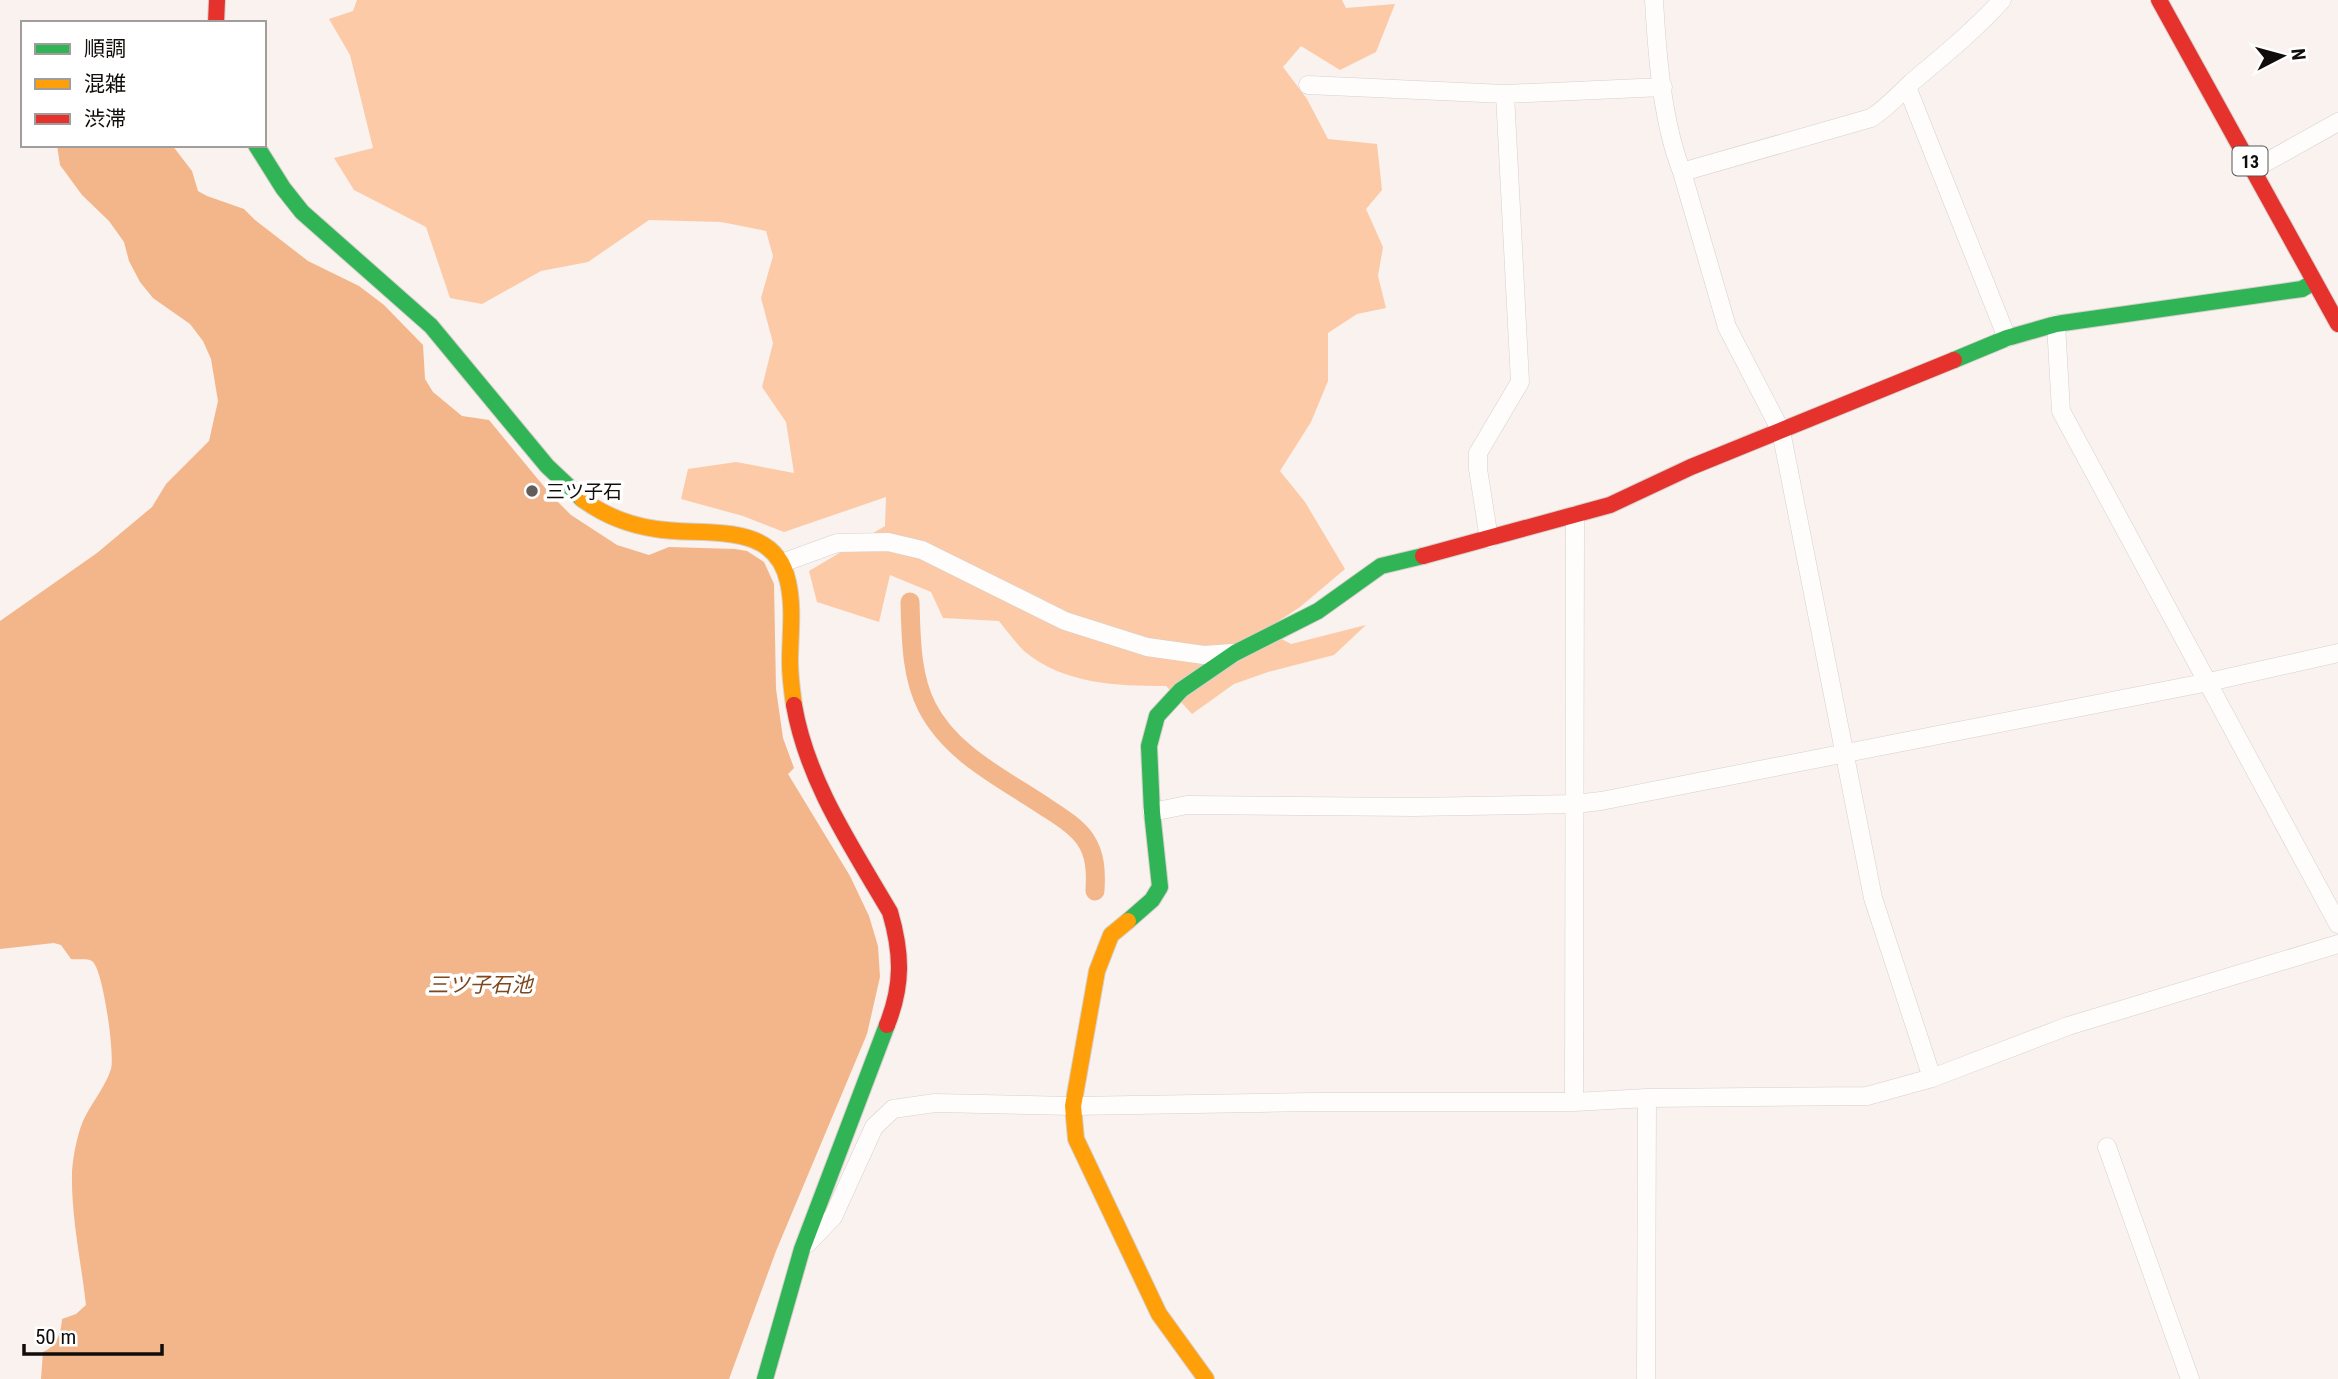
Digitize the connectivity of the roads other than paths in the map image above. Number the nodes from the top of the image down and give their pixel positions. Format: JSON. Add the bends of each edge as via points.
{"nodes":[{"id":1,"x":217,"y":0,"type":"edge"},
{"id":2,"x":1654,"y":0,"type":"edge"},
{"id":3,"x":2002,"y":0,"type":"edge"},
{"id":4,"x":2159,"y":0,"type":"edge"},
{"id":5,"x":216,"y":21,"type":"edge"},
{"id":6,"x":1308,"y":85,"type":"dead end"},
{"id":7,"x":1663,"y":87,"type":"junction"},
{"id":8,"x":1907,"y":87,"type":"junction"},
{"id":9,"x":1505,"y":94,"type":"junction"},
{"id":10,"x":2338,"y":122,"type":"edge"},
{"id":11,"x":257,"y":147,"type":"edge"},
{"id":12,"x":2254,"y":169,"type":"junction"},
{"id":13,"x":1682,"y":172,"type":"junction"},
{"id":14,"x":2314,"y":282,"type":"junction"},
{"id":15,"x":2056,"y":324,"type":"junction"},
{"id":16,"x":2338,"y":324,"type":"edge"},
{"id":17,"x":2007,"y":338,"type":"junction"},
{"id":18,"x":1782,"y":431,"type":"junction"},
{"id":19,"x":1575,"y":515,"type":"junction"},
{"id":20,"x":1489,"y":539,"type":"junction"},
{"id":21,"x":782,"y":564,"type":"junction"},
{"id":22,"x":1235,"y":653,"type":"junction"},
{"id":23,"x":2338,"y":653,"type":"edge"},
{"id":24,"x":2209,"y":682,"type":"junction"},
{"id":25,"x":1847,"y":754,"type":"junction"},
{"id":26,"x":1575,"y":804,"type":"junction"},
{"id":27,"x":1152,"y":812,"type":"junction"},
{"id":28,"x":2338,"y":924,"type":"edge"},
{"id":29,"x":2338,"y":944,"type":"edge"},
{"id":30,"x":1932,"y":1078,"type":"junction"},
{"id":31,"x":1647,"y":1098,"type":"junction"},
{"id":32,"x":1574,"y":1102,"type":"junction"},
{"id":33,"x":1073,"y":1106,"type":"junction"},
{"id":34,"x":2107,"y":1147,"type":"dead end"},
{"id":35,"x":802,"y":1249,"type":"junction"},
{"id":36,"x":765,"y":1379,"type":"edge"},
{"id":37,"x":1206,"y":1379,"type":"edge"},
{"id":38,"x":1646,"y":1379,"type":"edge"},
{"id":39,"x":2190,"y":1379,"type":"edge"}],
"edges":[{"from":1,"to":5,"type":"street"},
{"from":2,"to":7,"type":"street"},
{"from":3,"to":8,"type":"street","via":[[1981,24]]},
{"from":4,"to":12,"type":"street","number":"13"},
{"from":6,"to":9,"type":"street"},
{"from":7,"to":9,"type":"street"},
{"from":7,"to":13,"type":"street"},
{"from":8,"to":13,"type":"street","via":[[1871,118]]},
{"from":8,"to":17,"type":"street"},
{"from":9,"to":20,"type":"street","via":[[1521,382],[1478,453]]},
{"from":10,"to":12,"type":"street"},
{"from":11,"to":21,"type":"street","via":[[301,211],[429,324],[570,490],[625,523],[752,539],[766,544]]},
{"from":12,"to":14,"type":"street","number":"13"},
{"from":13,"to":18,"type":"street","via":[[1727,327]]},
{"from":14,"to":15,"type":"street","via":[[2302,289]]},
{"from":14,"to":16,"type":"street","number":"13"},
{"from":15,"to":17,"type":"street"},
{"from":15,"to":24,"type":"street","via":[[2061,411]]},
{"from":17,"to":18,"type":"street"},
{"from":18,"to":19,"type":"street","via":[[1610,505]]},
{"from":18,"to":25,"type":"street"},
{"from":19,"to":20,"type":"street"},
{"from":19,"to":26,"type":"street"},
{"from":20,"to":22,"type":"street","via":[[1381,566],[1318,611]]},
{"from":21,"to":22,"type":"street","via":[[837,543],[888,542],[922,550],[1065,621],[1147,648],[1204,655]]},
{"from":21,"to":35,"type":"street","via":[[789,591],[790,677],[800,740],[826,799],[890,912],[900,951],[897,1000]]},
{"from":22,"to":27,"type":"street","via":[[1181,690],[1157,716],[1149,746]]},
{"from":23,"to":24,"type":"street"},
{"from":24,"to":25,"type":"street"},
{"from":24,"to":28,"type":"street"},
{"from":25,"to":26,"type":"street"},
{"from":25,"to":30,"type":"street","via":[[1873,898]]},
{"from":26,"to":27,"type":"street","via":[[1186,805]]},
{"from":26,"to":32,"type":"street"},
{"from":27,"to":33,"type":"street","via":[[1160,887],[1152,901],[1111,935],[1097,971]]},
{"from":29,"to":30,"type":"street","via":[[2068,1026]]},
{"from":30,"to":31,"type":"street","via":[[1867,1096]]},
{"from":31,"to":32,"type":"street"},
{"from":31,"to":38,"type":"street"},
{"from":32,"to":33,"type":"street"},
{"from":33,"to":35,"type":"street","via":[[935,1103],[893,1109],[874,1127],[834,1217]]},
{"from":33,"to":37,"type":"street","via":[[1076,1139],[1159,1314]]},
{"from":34,"to":39,"type":"street"},
{"from":35,"to":36,"type":"street"}]}
